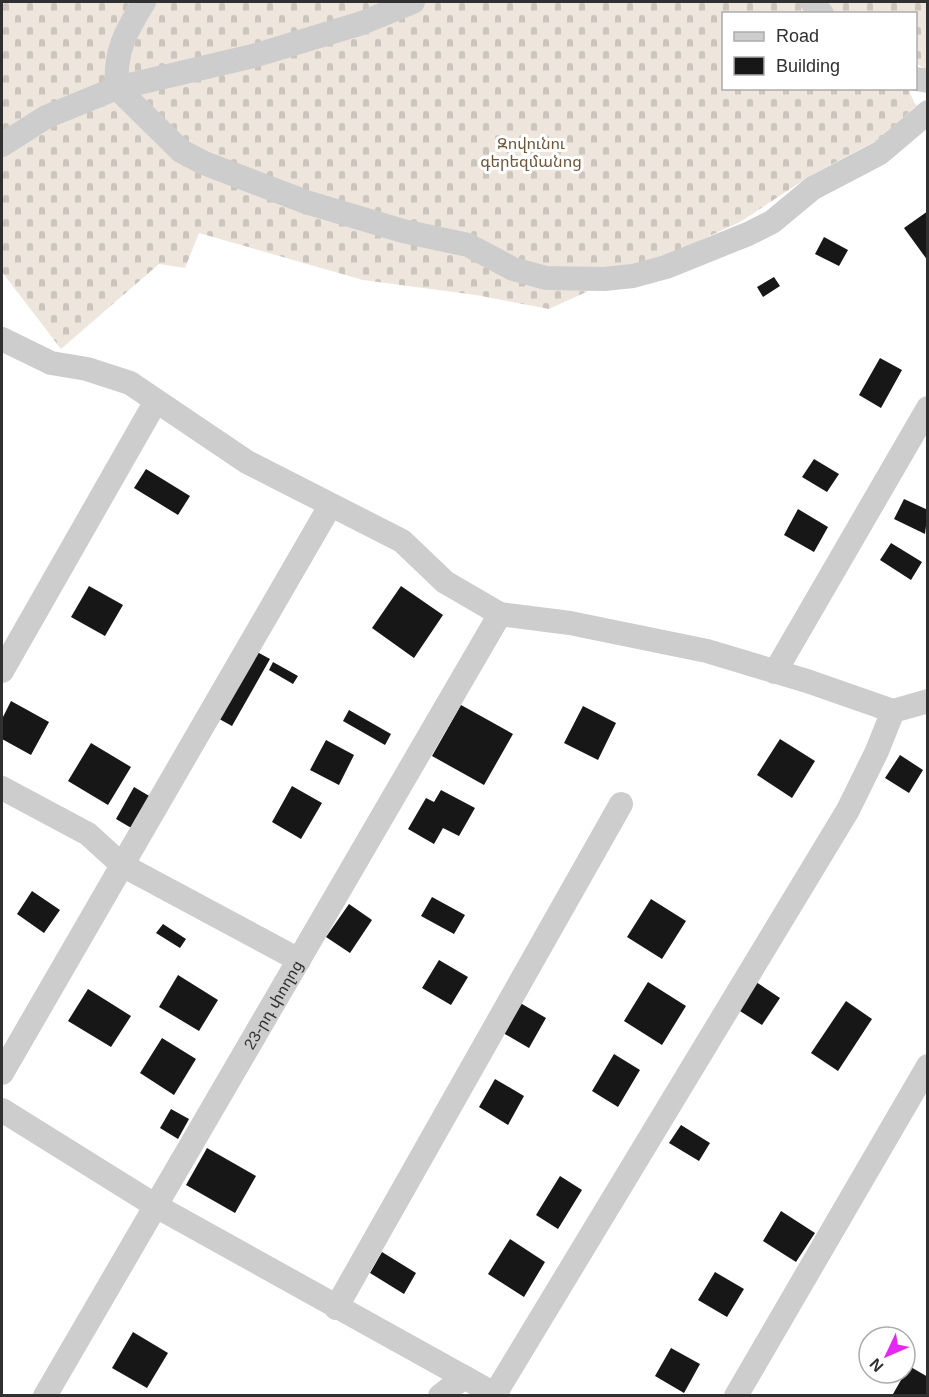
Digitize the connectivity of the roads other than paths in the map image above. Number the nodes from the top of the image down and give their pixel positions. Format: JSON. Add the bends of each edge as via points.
{"nodes":[{"id":1,"x":144,"y":2,"type":"edge"},
{"id":2,"x":413,"y":2,"type":"edge"},
{"id":3,"x":117,"y":88,"type":"junction"},
{"id":4,"x":927,"y":112,"type":"edge"},
{"id":5,"x":2,"y":145,"type":"edge"},
{"id":6,"x":2,"y":339,"type":"edge"},
{"id":7,"x":156,"y":401,"type":"junction"},
{"id":8,"x":927,"y":408,"type":"edge"},
{"id":9,"x":330,"y":506,"type":"junction"},
{"id":10,"x":500,"y":614,"type":"junction"},
{"id":11,"x":2,"y":671,"type":"edge"},
{"id":12,"x":775,"y":672,"type":"junction"},
{"id":13,"x":927,"y":701,"type":"edge"},
{"id":14,"x":893,"y":711,"type":"junction"},
{"id":15,"x":2,"y":788,"type":"edge"},
{"id":16,"x":621,"y":804,"type":"dead end"},
{"id":17,"x":122,"y":865,"type":"junction"},
{"id":18,"x":299,"y":960,"type":"junction"},
{"id":19,"x":927,"y":1066,"type":"edge"},
{"id":20,"x":2,"y":1073,"type":"edge"},
{"id":21,"x":2,"y":1110,"type":"edge"},
{"id":22,"x":156,"y":1206,"type":"junction"},
{"id":23,"x":336,"y":1308,"type":"junction"},
{"id":24,"x":464,"y":1377,"type":"junction"},
{"id":25,"x":45,"y":1395,"type":"edge"},
{"id":26,"x":440,"y":1395,"type":"edge"},
{"id":27,"x":496,"y":1395,"type":"edge"},
{"id":28,"x":736,"y":1395,"type":"edge"}],
"edges":[{"from":1,"to":3,"type":"street","via":[[120,46],[115,65]]},
{"from":2,"to":3,"type":"street","via":[[362,23],[253,56]]},
{"from":3,"to":4,"type":"street","via":[[181,151],[204,163],[306,202],[468,245],[513,269],[546,278],[633,276],[748,234],[772,222],[813,188],[880,153]]},
{"from":3,"to":5,"type":"street","via":[[46,117]]},
{"from":6,"to":7,"type":"street","via":[[51,363],[87,369],[130,383]]},
{"from":7,"to":9,"type":"street","via":[[247,462]]},
{"from":7,"to":11,"type":"street"},
{"from":8,"to":12,"type":"street"},
{"from":9,"to":10,"type":"street","via":[[402,541],[445,582]]},
{"from":9,"to":17,"type":"street"},
{"from":10,"to":12,"type":"street","via":[[652,638]]},
{"from":10,"to":18,"type":"street","name":"23-րդ փողոց"},
{"from":12,"to":14,"type":"street"},
{"from":13,"to":14,"type":"street"},
{"from":14,"to":27,"type":"street","via":[[848,810]]},
{"from":15,"to":17,"type":"street","via":[[88,834]]},
{"from":16,"to":23,"type":"street"},
{"from":17,"to":18,"type":"street"},
{"from":17,"to":20,"type":"street"},
{"from":18,"to":22,"type":"street","name":"23-րդ փողոց"},
{"from":19,"to":28,"type":"street"},
{"from":21,"to":22,"type":"street"},
{"from":22,"to":23,"type":"street"},
{"from":22,"to":25,"type":"street","name":"23-րդ փողոց"},
{"from":23,"to":24,"type":"street"},
{"from":24,"to":26,"type":"street"},
{"from":24,"to":27,"type":"street"}]}
